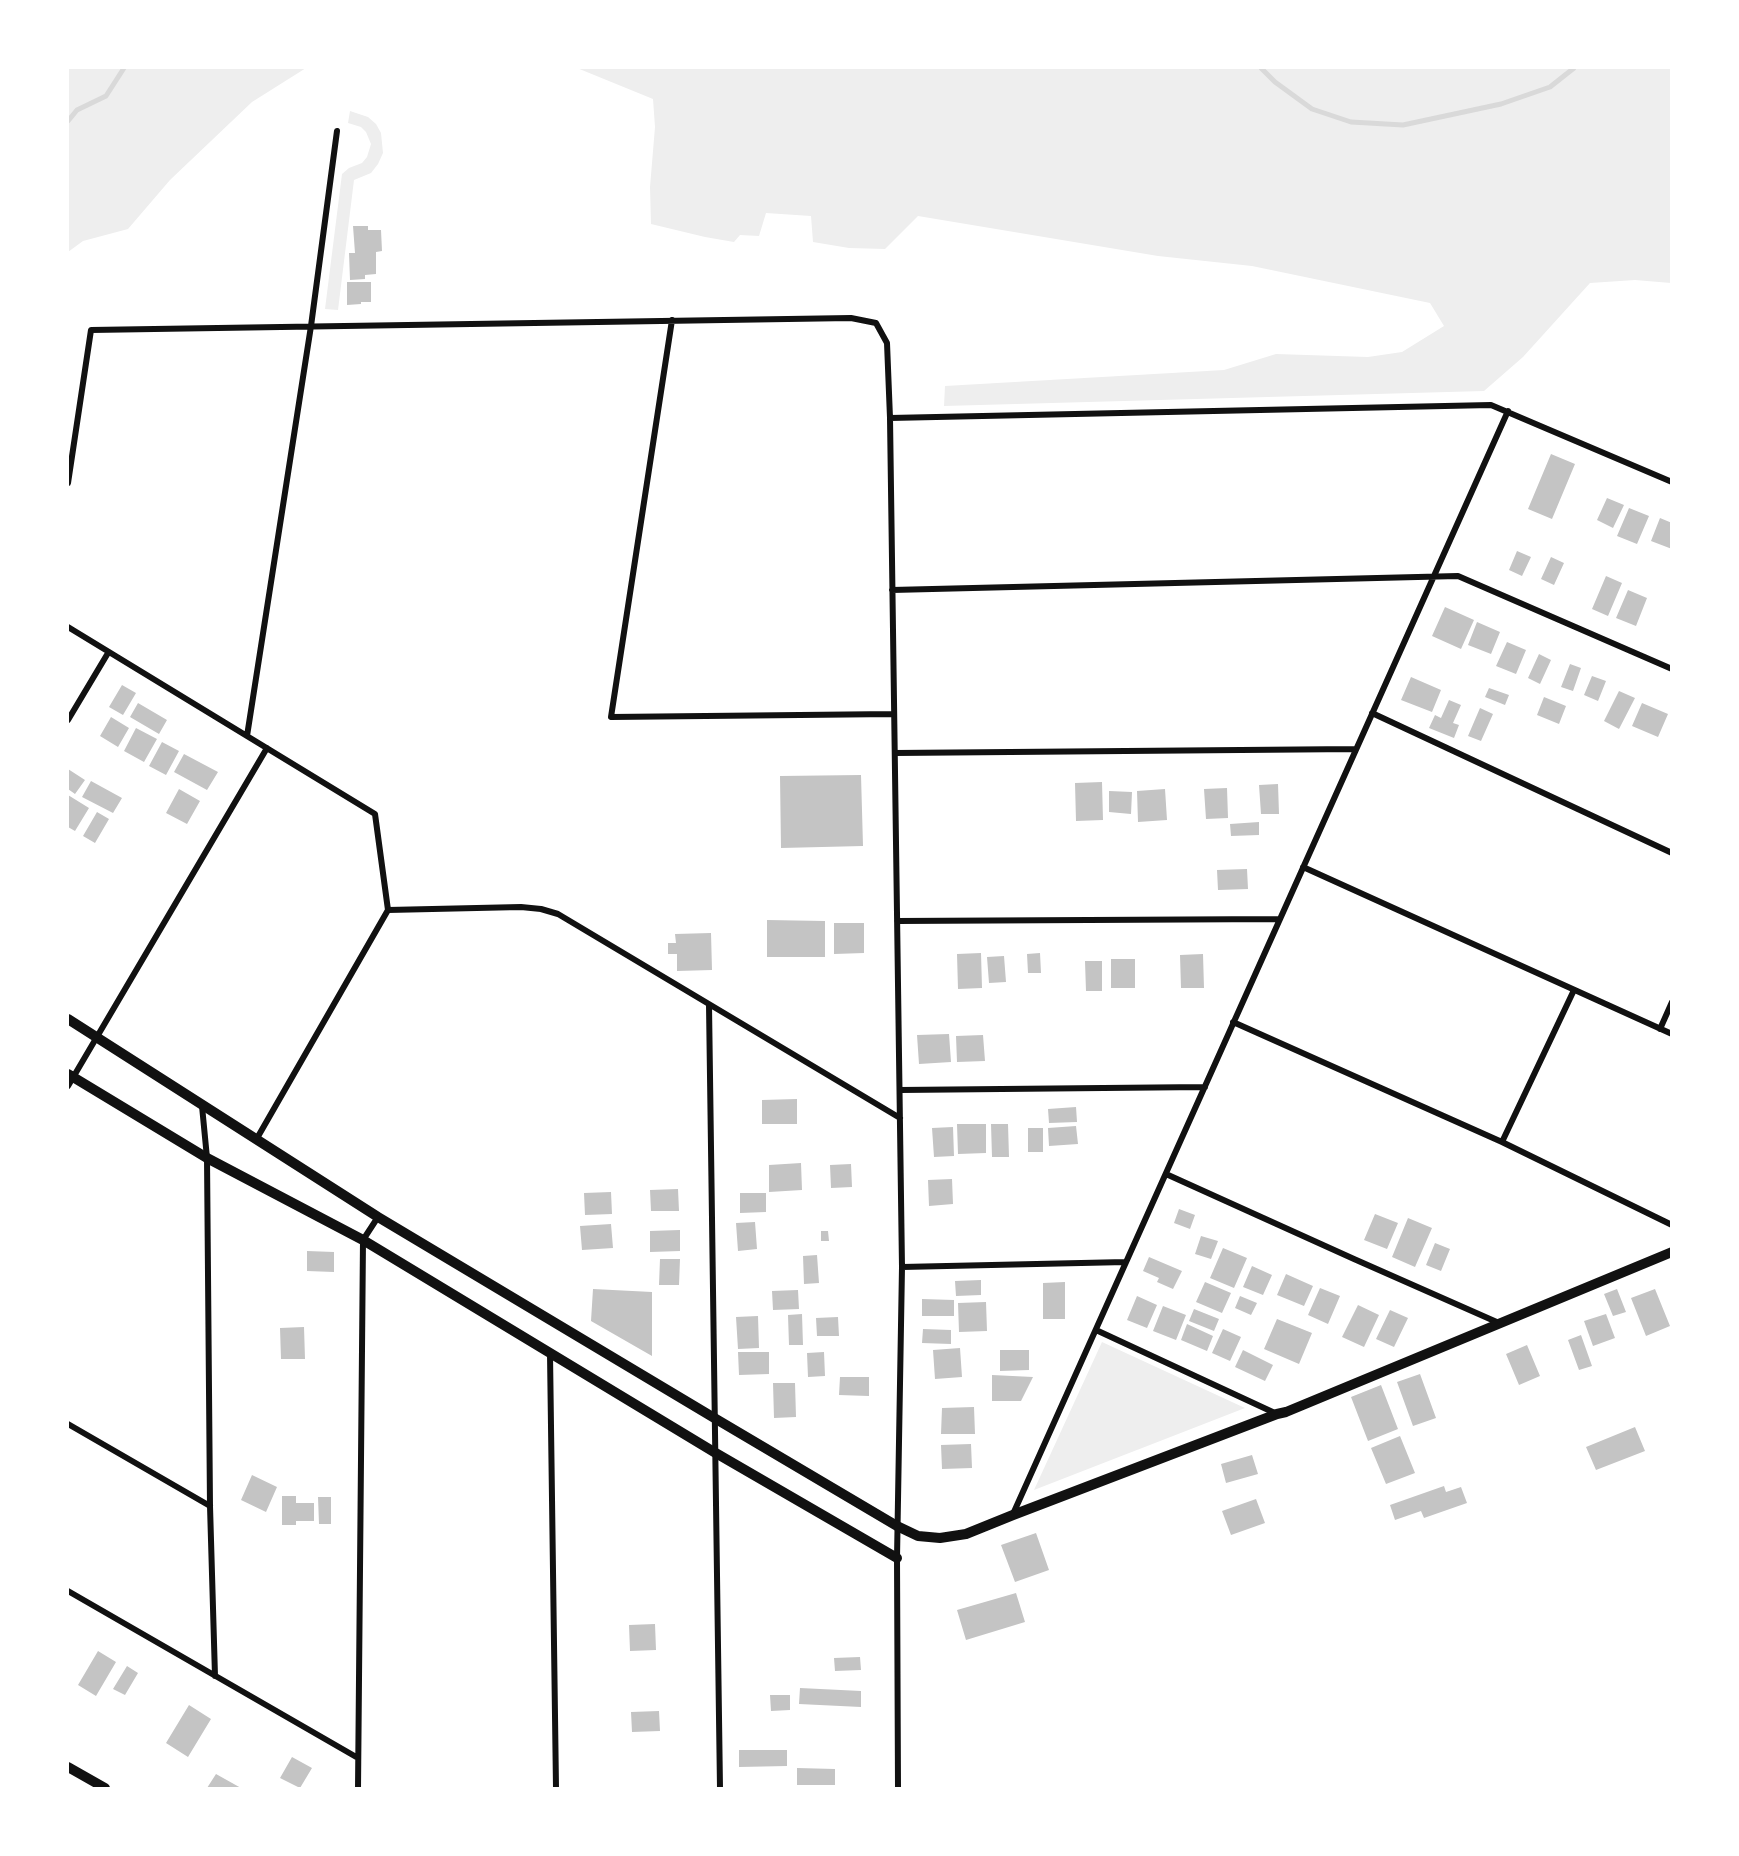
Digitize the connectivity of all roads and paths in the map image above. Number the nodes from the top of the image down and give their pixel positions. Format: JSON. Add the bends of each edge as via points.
{"nodes":[{"id":1,"x":337,"y":131,"type":"dead end"},
{"id":2,"x":672,"y":320,"type":"junction"},
{"id":3,"x":311,"y":326,"type":"junction"},
{"id":4,"x":1508,"y":411,"type":"junction"},
{"id":5,"x":890,"y":418,"type":"junction"},
{"id":6,"x":1671,"y":482,"type":"edge"},
{"id":7,"x":68,"y":483,"type":"edge"},
{"id":8,"x":1435,"y":576,"type":"junction"},
{"id":9,"x":892,"y":590,"type":"junction"},
{"id":10,"x":68,"y":627,"type":"edge"},
{"id":11,"x":108,"y":653,"type":"junction"},
{"id":12,"x":1671,"y":669,"type":"edge"},
{"id":13,"x":1372,"y":713,"type":"junction"},
{"id":14,"x":894,"y":714,"type":"junction"},
{"id":15,"x":68,"y":720,"type":"edge"},
{"id":16,"x":248,"y":736,"type":"junction"},
{"id":17,"x":267,"y":748,"type":"junction"},
{"id":18,"x":1356,"y":748,"type":"junction"},
{"id":19,"x":895,"y":753,"type":"junction"},
{"id":20,"x":1671,"y":853,"type":"edge"},
{"id":21,"x":1303,"y":867,"type":"junction"},
{"id":22,"x":388,"y":910,"type":"junction"},
{"id":23,"x":1280,"y":919,"type":"junction"},
{"id":24,"x":897,"y":921,"type":"junction"},
{"id":25,"x":1574,"y":990,"type":"junction"},
{"id":26,"x":1671,"y":1002,"type":"edge"},
{"id":27,"x":709,"y":1005,"type":"junction"},
{"id":28,"x":68,"y":1019,"type":"edge"},
{"id":29,"x":1233,"y":1022,"type":"junction"},
{"id":30,"x":1660,"y":1029,"type":"junction"},
{"id":31,"x":1671,"y":1034,"type":"edge"},
{"id":32,"x":96,"y":1037,"type":"junction"},
{"id":33,"x":69,"y":1079,"type":"edge"},
{"id":34,"x":1205,"y":1087,"type":"junction"},
{"id":35,"x":900,"y":1090,"type":"junction"},
{"id":36,"x":202,"y":1106,"type":"junction"},
{"id":37,"x":900,"y":1118,"type":"junction"},
{"id":38,"x":256,"y":1140,"type":"junction"},
{"id":39,"x":1502,"y":1142,"type":"junction"},
{"id":40,"x":207,"y":1158,"type":"junction"},
{"id":41,"x":1166,"y":1174,"type":"junction"},
{"id":42,"x":378,"y":1217,"type":"junction"},
{"id":43,"x":1671,"y":1226,"type":"edge"},
{"id":44,"x":363,"y":1240,"type":"junction"},
{"id":45,"x":1671,"y":1252,"type":"edge"},
{"id":46,"x":1126,"y":1262,"type":"junction"},
{"id":47,"x":902,"y":1267,"type":"junction"},
{"id":48,"x":1501,"y":1324,"type":"junction"},
{"id":49,"x":1096,"y":1330,"type":"junction"},
{"id":50,"x":550,"y":1354,"type":"junction"},
{"id":51,"x":1277,"y":1414,"type":"junction"},
{"id":52,"x":716,"y":1419,"type":"junction"},
{"id":53,"x":68,"y":1424,"type":"edge"},
{"id":54,"x":714,"y":1452,"type":"junction"},
{"id":55,"x":210,"y":1506,"type":"junction"},
{"id":56,"x":1013,"y":1515,"type":"junction"},
{"id":57,"x":897,"y":1527,"type":"junction"},
{"id":58,"x":897,"y":1558,"type":"junction"},
{"id":59,"x":68,"y":1591,"type":"edge"},
{"id":60,"x":214,"y":1676,"type":"junction"},
{"id":61,"x":358,"y":1758,"type":"junction"},
{"id":62,"x":68,"y":1767,"type":"edge"},
{"id":63,"x":100,"y":1787,"type":"edge"},
{"id":64,"x":358,"y":1788,"type":"edge"},
{"id":65,"x":555,"y":1788,"type":"edge"},
{"id":66,"x":720,"y":1788,"type":"edge"},
{"id":67,"x":898,"y":1788,"type":"edge"}],
"edges":[{"from":1,"to":3,"type":"street"},
{"from":2,"to":3,"type":"street"},
{"from":2,"to":5,"type":"street","via":[[851,318],[876,323],[887,344]]},
{"from":2,"to":14,"type":"street","via":[[612,717]]},
{"from":3,"to":7,"type":"street","via":[[91,330]]},
{"from":3,"to":16,"type":"street"},
{"from":4,"to":5,"type":"street","via":[[1491,405]]},
{"from":4,"to":6,"type":"street"},
{"from":4,"to":8,"type":"street"},
{"from":5,"to":9,"type":"street"},
{"from":8,"to":9,"type":"street"},
{"from":8,"to":12,"type":"street","via":[[1458,576]]},
{"from":8,"to":13,"type":"street"},
{"from":9,"to":14,"type":"street"},
{"from":10,"to":11,"type":"street"},
{"from":11,"to":15,"type":"street"},
{"from":11,"to":16,"type":"street"},
{"from":13,"to":18,"type":"street"},
{"from":13,"to":20,"type":"street"},
{"from":14,"to":19,"type":"street"},
{"from":16,"to":17,"type":"street"},
{"from":17,"to":22,"type":"street","via":[[375,814]]},
{"from":17,"to":32,"type":"street"},
{"from":18,"to":19,"type":"street"},
{"from":18,"to":21,"type":"street"},
{"from":19,"to":24,"type":"street"},
{"from":21,"to":23,"type":"street"},
{"from":21,"to":25,"type":"street"},
{"from":22,"to":27,"type":"street","via":[[521,907],[558,914]]},
{"from":22,"to":38,"type":"street"},
{"from":23,"to":24,"type":"street"},
{"from":23,"to":29,"type":"street"},
{"from":24,"to":35,"type":"street"},
{"from":25,"to":30,"type":"street"},
{"from":25,"to":39,"type":"street"},
{"from":26,"to":30,"type":"street"},
{"from":27,"to":37,"type":"street"},
{"from":27,"to":52,"type":"street"},
{"from":28,"to":32,"type":"street"},
{"from":29,"to":34,"type":"street"},
{"from":29,"to":39,"type":"street"},
{"from":30,"to":31,"type":"street"},
{"from":32,"to":33,"type":"street"},
{"from":32,"to":36,"type":"street"},
{"from":33,"to":40,"type":"street"},
{"from":34,"to":35,"type":"street"},
{"from":34,"to":41,"type":"street"},
{"from":35,"to":37,"type":"street"},
{"from":36,"to":38,"type":"street"},
{"from":36,"to":40,"type":"street"},
{"from":37,"to":47,"type":"street"},
{"from":38,"to":42,"type":"street"},
{"from":39,"to":43,"type":"street"},
{"from":40,"to":44,"type":"street"},
{"from":40,"to":55,"type":"street"},
{"from":41,"to":46,"type":"street"},
{"from":41,"to":48,"type":"street"},
{"from":42,"to":44,"type":"street"},
{"from":42,"to":52,"type":"street"},
{"from":44,"to":50,"type":"street"},
{"from":44,"to":61,"type":"street"},
{"from":45,"to":48,"type":"street"},
{"from":46,"to":47,"type":"street"},
{"from":46,"to":49,"type":"street"},
{"from":47,"to":57,"type":"street"},
{"from":48,"to":51,"type":"street"},
{"from":49,"to":51,"type":"street"},
{"from":49,"to":56,"type":"street"},
{"from":50,"to":54,"type":"street"},
{"from":50,"to":65,"type":"street"},
{"from":51,"to":56,"type":"street"},
{"from":52,"to":54,"type":"street"},
{"from":52,"to":57,"type":"street"},
{"from":53,"to":55,"type":"street"},
{"from":54,"to":58,"type":"street"},
{"from":54,"to":66,"type":"street"},
{"from":55,"to":60,"type":"street"},
{"from":56,"to":57,"type":"street","via":[[966,1534],[940,1538],[918,1536]]},
{"from":57,"to":58,"type":"street"},
{"from":58,"to":67,"type":"street"},
{"from":59,"to":60,"type":"street"},
{"from":60,"to":61,"type":"street"},
{"from":61,"to":64,"type":"street"},
{"from":62,"to":63,"type":"street"}]}
